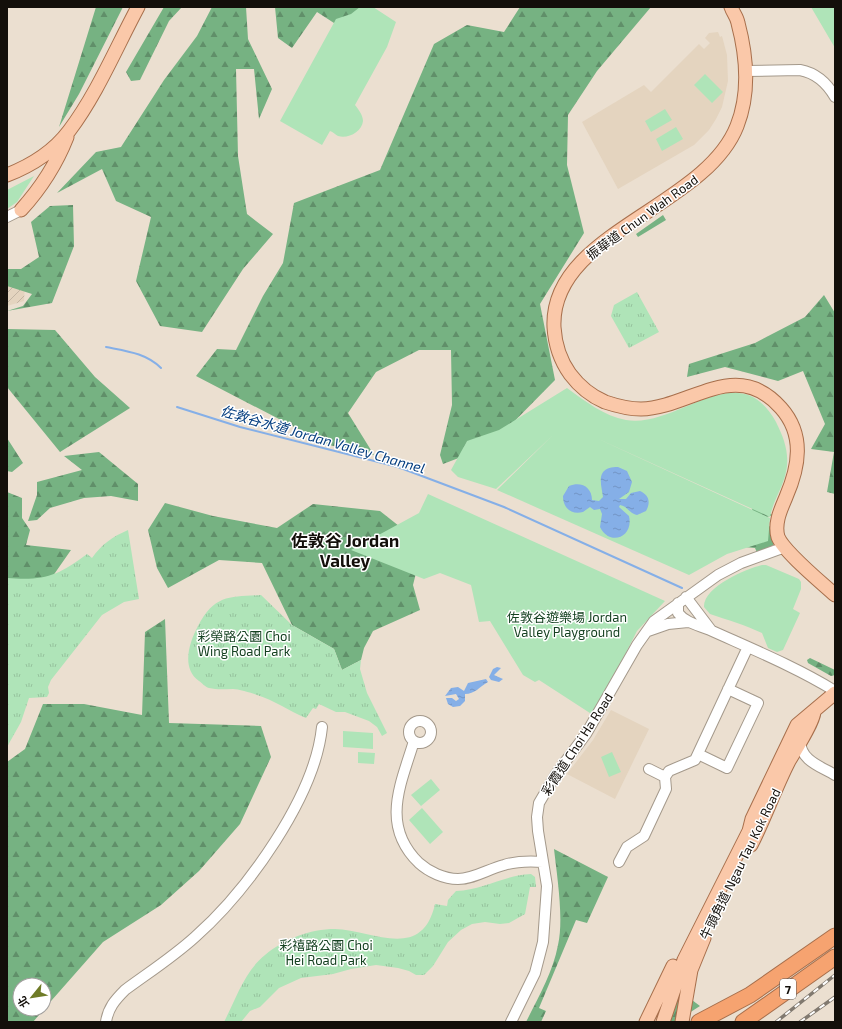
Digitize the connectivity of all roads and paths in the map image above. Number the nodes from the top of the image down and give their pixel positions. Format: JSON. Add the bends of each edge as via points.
{"nodes":[{"id":1,"x":138,"y":7,"type":"edge"},
{"id":2,"x":731,"y":7,"type":"edge"},
{"id":3,"x":738,"y":14,"type":"edge"},
{"id":4,"x":746,"y":71,"type":"junction"},
{"id":5,"x":835,"y":97,"type":"edge"},
{"id":6,"x":69,"y":132,"type":"junction"},
{"id":7,"x":7,"y":175,"type":"edge"},
{"id":8,"x":21,"y":210,"type":"joint"},
{"id":9,"x":7,"y":217,"type":"edge"},
{"id":10,"x":785,"y":547,"type":"junction"},
{"id":11,"x":835,"y":595,"type":"edge"},
{"id":12,"x":682,"y":600,"type":"junction"},
{"id":13,"x":688,"y":622,"type":"junction"},
{"id":14,"x":711,"y":630,"type":"junction"},
{"id":15,"x":644,"y":632,"type":"junction"},
{"id":16,"x":746,"y":651,"type":"dead end"},
{"id":17,"x":728,"y":689,"type":"junction"},
{"id":18,"x":835,"y":692,"type":"edge"},
{"id":19,"x":814,"y":712,"type":"junction"},
{"id":20,"x":322,"y":727,"type":"dead end"},
{"id":21,"x":414,"y":741,"type":"dead end"},
{"id":22,"x":800,"y":741,"type":"junction"},
{"id":23,"x":698,"y":754,"type":"junction"},
{"id":24,"x":810,"y":762,"type":"junction"},
{"id":25,"x":788,"y":764,"type":"junction"},
{"id":26,"x":649,"y":769,"type":"dead end"},
{"id":27,"x":835,"y":775,"type":"edge"},
{"id":28,"x":665,"y":777,"type":"junction"},
{"id":29,"x":752,"y":819,"type":"junction"},
{"id":30,"x":543,"y":862,"type":"junction"},
{"id":31,"x":619,"y":862,"type":"dead end"},
{"id":32,"x":733,"y":871,"type":"junction"},
{"id":33,"x":835,"y":936,"type":"edge"},
{"id":34,"x":699,"y":939,"type":"junction"},
{"id":35,"x":835,"y":957,"type":"edge"},
{"id":36,"x":106,"y":1022,"type":"edge"},
{"id":37,"x":511,"y":1022,"type":"edge"},
{"id":38,"x":646,"y":1022,"type":"edge"},
{"id":39,"x":663,"y":1022,"type":"edge"},
{"id":40,"x":667,"y":1022,"type":"edge"},
{"id":41,"x":682,"y":1022,"type":"edge"},
{"id":42,"x":699,"y":1022,"type":"edge"},
{"id":43,"x":742,"y":1022,"type":"edge"}],
"edges":[{"from":1,"to":6,"type":"main road"},
{"from":2,"to":3,"type":"main road","name":"振華道 Chun Wah Road"},
{"from":3,"to":4,"type":"main road","name":"振華道 Chun Wah Road"},
{"from":4,"to":5,"type":"street","via":[[809,72],[827,85]]},
{"from":4,"to":10,"type":"main road","name":"振華道 Chun Wah Road","via":[[746,90],[741,116],[733,136],[721,154],[697,177],[593,251],[578,266],[560,292],[554,325],[557,346],[569,372],[586,391],[611,404],[632,409],[652,408],[726,385],[754,390],[775,402],[787,415],[798,448],[796,472],[778,520],[779,538]]},
{"from":6,"to":7,"type":"main road","via":[[43,156]]},
{"from":6,"to":8,"type":"main road","via":[[45,181]]},
{"from":8,"to":9,"type":"street"},
{"from":10,"to":11,"type":"main road","name":"振華道 Chun Wah Road"},
{"from":10,"to":12,"type":"street","name":"彩霞道 Choi Ha Road","via":[[741,563],[718,575]]},
{"from":12,"to":13,"type":"street","via":[[678,613]]},
{"from":12,"to":14,"type":"street"},
{"from":12,"to":15,"type":"street","name":"彩霞道 Choi Ha Road"},
{"from":13,"to":14,"type":"street"},
{"from":13,"to":15,"type":"street","via":[[668,624]]},
{"from":14,"to":18,"type":"street","via":[[807,674]]},
{"from":15,"to":30,"type":"street","name":"彩霞道 Choi Ha Road","via":[[586,734],[556,774],[539,803],[537,817]]},
{"from":16,"to":17,"type":"street"},
{"from":17,"to":23,"type":"street"},
{"from":17,"to":23,"type":"street","via":[[758,703],[727,768]]},
{"from":18,"to":19,"type":"main road","name":"牛頭角道 Ngau Tau Kok Road"},
{"from":19,"to":22,"type":"main road","name":"牛頭角道 Ngau Tau Kok Road","via":[[813,720]]},
{"from":19,"to":29,"type":"main road","name":"牛頭角道 Ngau Tau Kok Road","via":[[797,725]]},
{"from":20,"to":36,"type":"street","via":[[316,760],[305,787],[291,816],[254,872],[236,895],[195,937],[124,990],[110,1008]]},
{"from":21,"to":30,"type":"street","via":[[396,800],[396,812],[400,836],[417,860],[439,876],[458,879],[476,876],[514,862]]},
{"from":22,"to":24,"type":"street","via":[[802,753]]},
{"from":22,"to":25,"type":"main road","name":"牛頭角道 Ngau Tau Kok Road"},
{"from":23,"to":28,"type":"street","via":[[695,760],[669,771]]},
{"from":24,"to":25,"type":"street","via":[[797,761]]},
{"from":24,"to":27,"type":"street"},
{"from":25,"to":32,"type":"main road","name":"牛頭角道 Ngau Tau Kok Road","via":[[762,824]]},
{"from":26,"to":28,"type":"street"},
{"from":28,"to":31,"type":"street","via":[[666,789],[644,836],[627,847]]},
{"from":29,"to":32,"type":"main road","name":"牛頭角道 Ngau Tau Kok Road"},
{"from":29,"to":38,"type":"main road","name":"牛頭角道 Ngau Tau Kok Road","via":[[743,827]]},
{"from":30,"to":37,"type":"street","name":"彩霞道 Choi Ha Road","via":[[547,886],[543,942],[535,973]]},
{"from":32,"to":34,"type":"main road","name":"牛頭角道 Ngau Tau Kok Road"},
{"from":33,"to":42,"type":"highway","number":"7","via":[[750,995]]},
{"from":34,"to":39,"type":"main road","via":[[676,980]]},
{"from":34,"to":40,"type":"main road","via":[[681,980]]},
{"from":34,"to":41,"type":"main road","name":"牛頭角道 Ngau Tau Kok Road"},
{"from":35,"to":43,"type":"highway","number":"7"}]}
